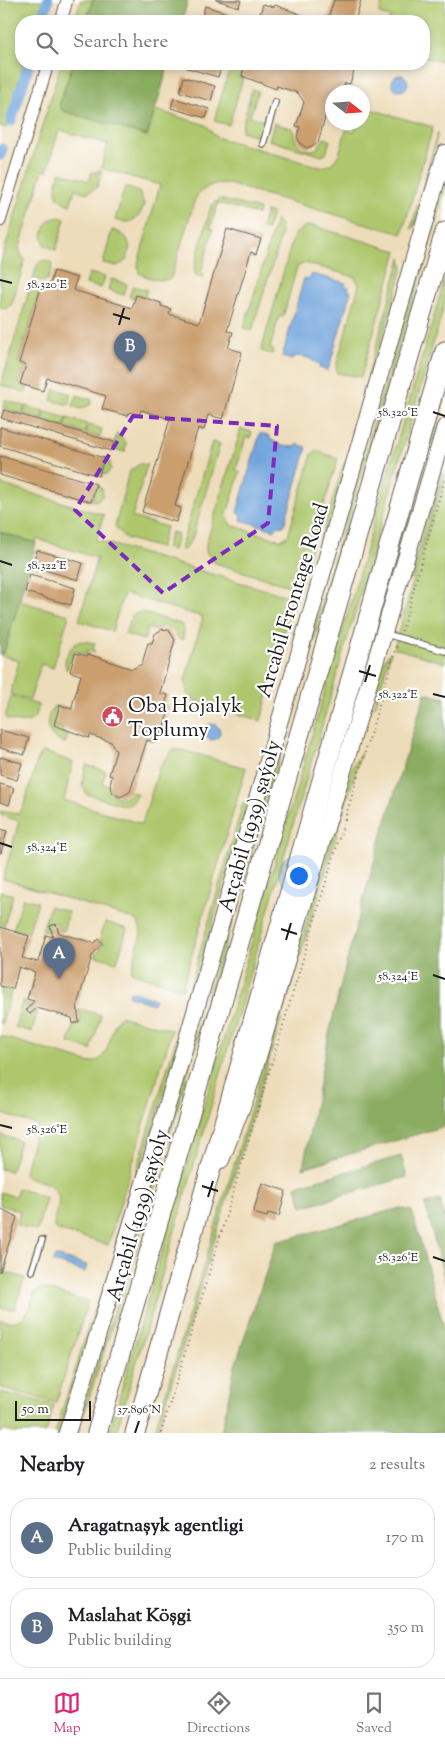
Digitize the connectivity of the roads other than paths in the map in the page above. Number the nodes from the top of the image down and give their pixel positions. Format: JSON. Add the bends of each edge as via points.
{"nodes":[{"id":1,"x":68,"y":0,"type":"edge"},
{"id":2,"x":63,"y":15,"type":"edge"},
{"id":3,"x":46,"y":70,"type":"edge"},
{"id":4,"x":275,"y":102,"type":"dead end"},
{"id":5,"x":263,"y":144,"type":"dead end"},
{"id":6,"x":445,"y":153,"type":"edge"},
{"id":7,"x":0,"y":221,"type":"edge"},
{"id":8,"x":445,"y":232,"type":"edge"},
{"id":9,"x":445,"y":352,"type":"edge"},
{"id":10,"x":445,"y":427,"type":"edge"},
{"id":11,"x":392,"y":636,"type":"junction"},
{"id":12,"x":445,"y":651,"type":"edge"},
{"id":13,"x":191,"y":1234,"type":"junction"},
{"id":14,"x":42,"y":1240,"type":"dead end"},
{"id":15,"x":32,"y":1271,"type":"dead end"},
{"id":16,"x":67,"y":1433,"type":"edge"},
{"id":17,"x":97,"y":1433,"type":"edge"},
{"id":18,"x":135,"y":1433,"type":"edge"}],
"edges":[{"from":1,"to":2,"type":"street"},
{"from":3,"to":7,"type":"street"},
{"from":4,"to":5,"type":"lane"},
{"from":6,"to":16,"type":"street","name":"Arcabil Frontage Road","via":[[199,1000]]},
{"from":8,"to":17,"type":"main road","name":"Arçabil (1939) şaýoly"},
{"from":9,"to":13,"type":"main road"},
{"from":10,"to":11,"type":"street"},
{"from":11,"to":12,"type":"lane"},
{"from":11,"to":13,"type":"street","via":[[247,1094]]},
{"from":13,"to":18,"type":"main road"},
{"from":14,"to":15,"type":"lane"}]}
